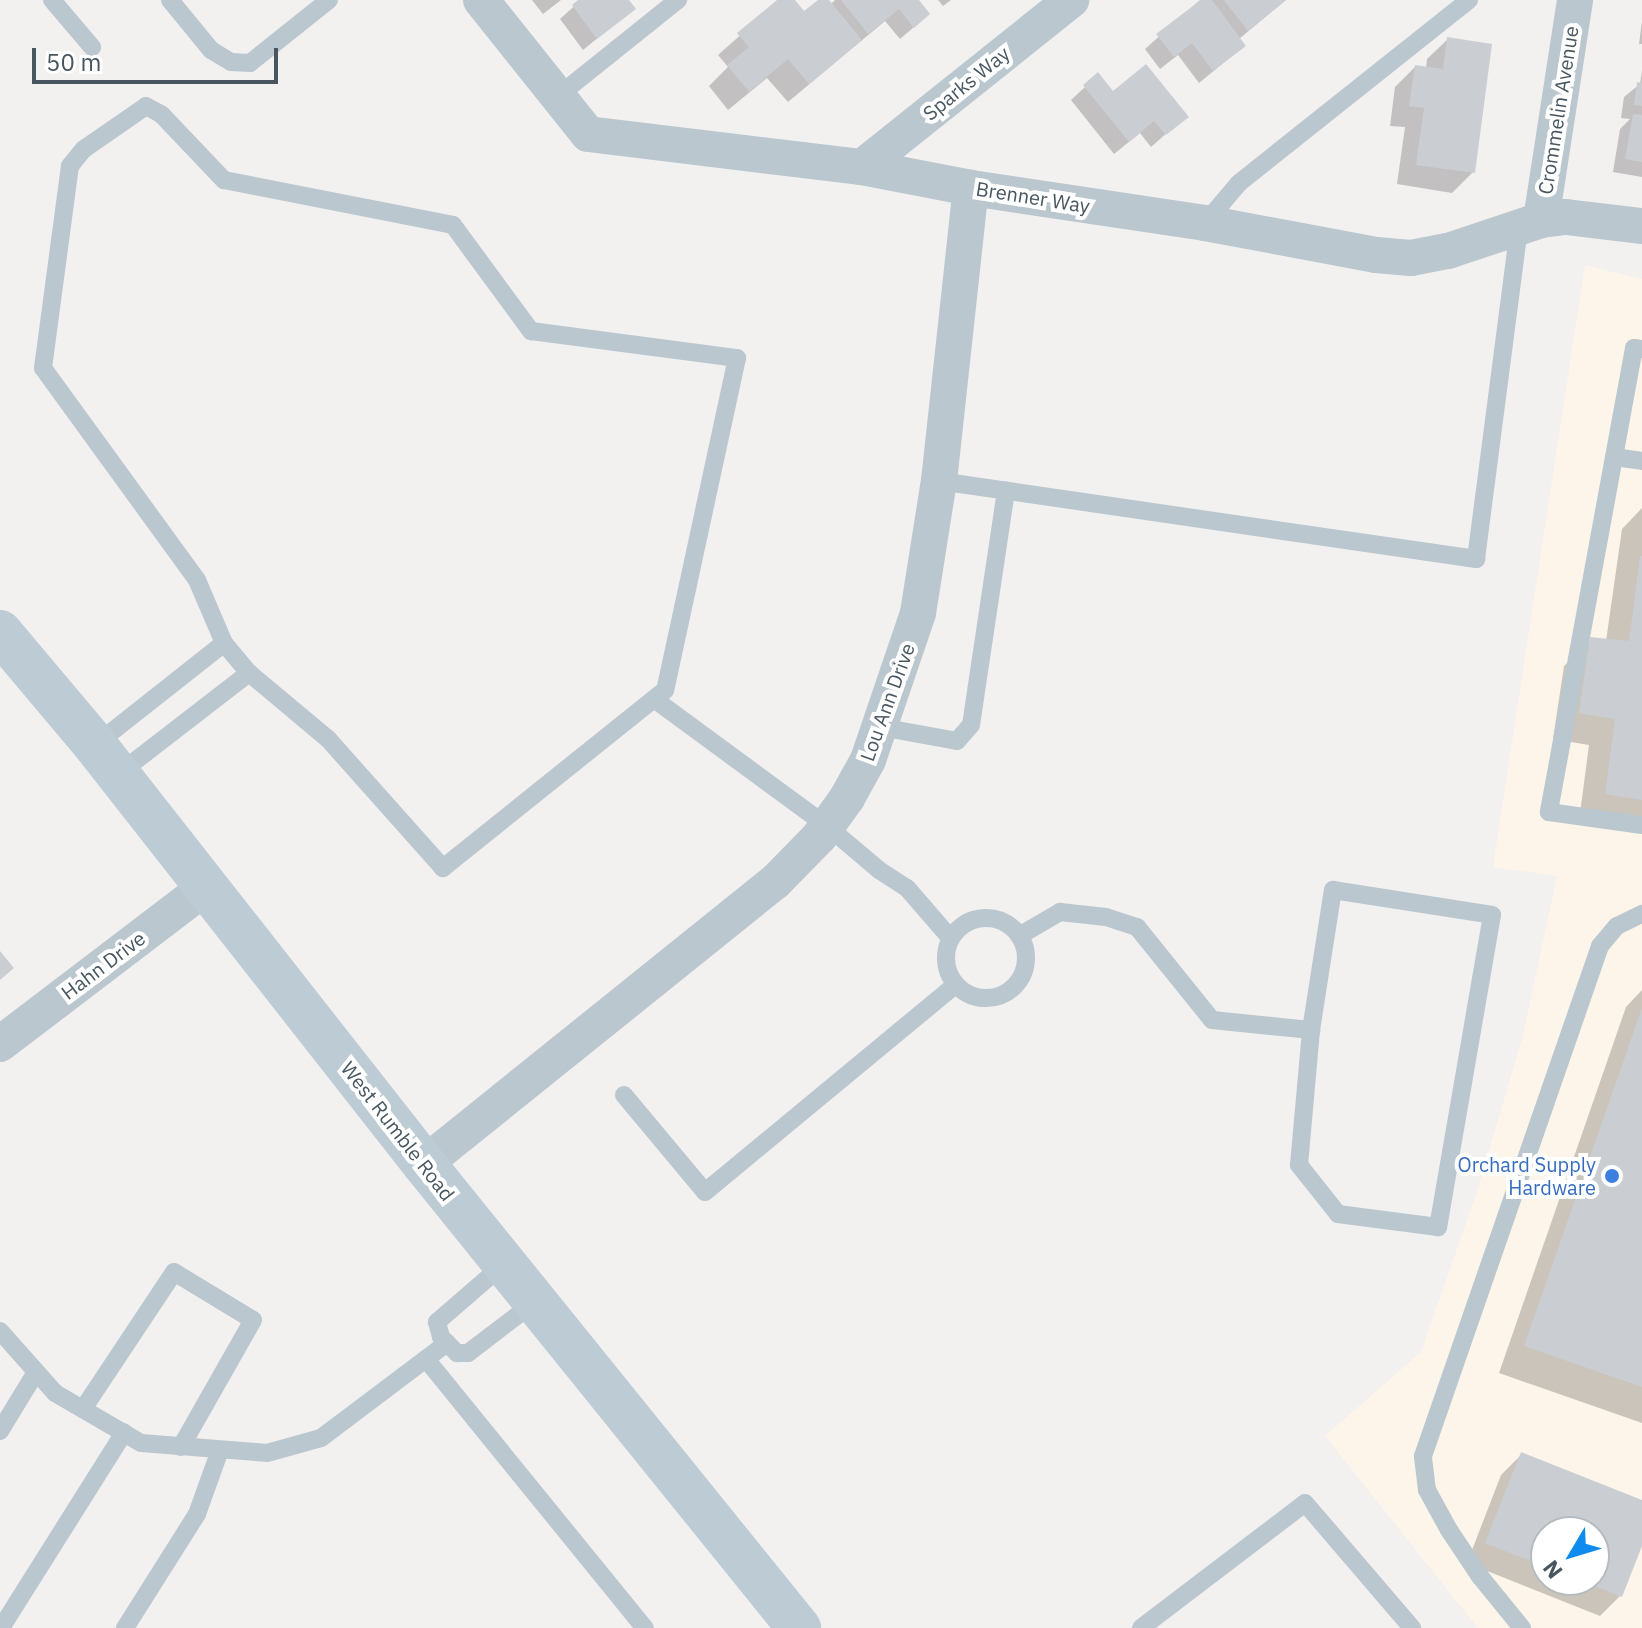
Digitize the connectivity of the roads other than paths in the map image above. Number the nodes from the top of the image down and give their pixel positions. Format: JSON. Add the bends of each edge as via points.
{"nodes":[{"id":1,"x":52,"y":0,"type":"edge"},
{"id":2,"x":170,"y":0,"type":"edge"},
{"id":3,"x":329,"y":0,"type":"edge"},
{"id":4,"x":481,"y":0,"type":"edge"},
{"id":5,"x":678,"y":0,"type":"edge"},
{"id":6,"x":1071,"y":0,"type":"edge"},
{"id":7,"x":1469,"y":0,"type":"edge"},
{"id":8,"x":1575,"y":0,"type":"edge"},
{"id":9,"x":92,"y":47,"type":"dead end"},
{"id":10,"x":558,"y":96,"type":"junction"},
{"id":11,"x":862,"y":167,"type":"junction"},
{"id":12,"x":971,"y":188,"type":"junction"},
{"id":13,"x":1205,"y":223,"type":"junction"},
{"id":14,"x":1530,"y":224,"type":"junction"},
{"id":15,"x":1642,"y":226,"type":"edge"},
{"id":16,"x":1642,"y":349,"type":"edge"},
{"id":17,"x":1614,"y":457,"type":"junction"},
{"id":18,"x":1642,"y":461,"type":"edge"},
{"id":19,"x":939,"y":481,"type":"junction"},
{"id":20,"x":1006,"y":491,"type":"junction"},
{"id":21,"x":0,"y":632,"type":"edge"},
{"id":22,"x":224,"y":643,"type":"junction"},
{"id":23,"x":249,"y":673,"type":"junction"},
{"id":24,"x":654,"y":699,"type":"junction"},
{"id":25,"x":880,"y":727,"type":"junction"},
{"id":26,"x":106,"y":760,"type":"junction"},
{"id":27,"x":1642,"y":825,"type":"edge"},
{"id":28,"x":827,"y":826,"type":"junction"},
{"id":29,"x":206,"y":887,"type":"junction"},
{"id":30,"x":1642,"y":914,"type":"edge"},
{"id":31,"x":1019,"y":936,"type":"junction"},
{"id":32,"x":951,"y":939,"type":"junction"},
{"id":33,"x":955,"y":985,"type":"junction"},
{"id":34,"x":1311,"y":1030,"type":"junction"},
{"id":35,"x":0,"y":1044,"type":"edge"},
{"id":36,"x":624,"y":1095,"type":"dead end"},
{"id":37,"x":424,"y":1164,"type":"junction"},
{"id":38,"x":504,"y":1264,"type":"junction"},
{"id":39,"x":535,"y":1302,"type":"junction"},
{"id":40,"x":0,"y":1331,"type":"edge"},
{"id":41,"x":447,"y":1343,"type":"junction"},
{"id":42,"x":426,"y":1359,"type":"junction"},
{"id":43,"x":36,"y":1372,"type":"junction"},
{"id":44,"x":83,"y":1409,"type":"junction"},
{"id":45,"x":0,"y":1431,"type":"edge"},
{"id":46,"x":124,"y":1433,"type":"junction"},
{"id":47,"x":181,"y":1447,"type":"junction"},
{"id":48,"x":220,"y":1450,"type":"junction"},
{"id":49,"x":1,"y":1628,"type":"edge"},
{"id":50,"x":125,"y":1628,"type":"edge"},
{"id":51,"x":645,"y":1628,"type":"edge"},
{"id":52,"x":799,"y":1628,"type":"edge"},
{"id":53,"x":1141,"y":1628,"type":"edge"},
{"id":54,"x":1412,"y":1628,"type":"edge"},
{"id":55,"x":1522,"y":1628,"type":"edge"}],
"edges":[{"from":1,"to":9,"type":"lane"},
{"from":2,"to":3,"type":"lane","via":[[211,50],[231,62],[250,63]]},
{"from":4,"to":10,"type":"street","name":"Brenner Way"},
{"from":5,"to":10,"type":"lane"},
{"from":6,"to":11,"type":"street","name":"Sparks Way"},
{"from":7,"to":13,"type":"lane","via":[[1239,183]]},
{"from":8,"to":14,"type":"street","name":"Crommelin Avenue"},
{"from":10,"to":11,"type":"street","name":"Brenner Way","via":[[588,134]]},
{"from":11,"to":12,"type":"street","name":"Brenner Way"},
{"from":12,"to":13,"type":"street","name":"Brenner Way"},
{"from":12,"to":19,"type":"street","name":"Lou Ann Drive"},
{"from":13,"to":14,"type":"street","name":"Brenner Way","via":[[1411,258]]},
{"from":14,"to":15,"type":"street","name":"Brenner Way","via":[[1588,217]]},
{"from":14,"to":20,"type":"lane","via":[[1476,559]]},
{"from":16,"to":17,"type":"lane","via":[[1634,348]]},
{"from":17,"to":18,"type":"lane"},
{"from":17,"to":27,"type":"lane","via":[[1549,812]]},
{"from":19,"to":20,"type":"lane"},
{"from":19,"to":25,"type":"street","name":"Lou Ann Drive","via":[[918,613]]},
{"from":20,"to":25,"type":"lane","via":[[971,725],[957,741]]},
{"from":21,"to":26,"type":"street","name":"West Rumble Road"},
{"from":22,"to":23,"type":"lane"},
{"from":22,"to":24,"type":"lane","via":[[197,580],[43,368],[70,166],[84,149],[146,106],[162,115],[224,180],[453,225],[531,331],[737,358],[665,690]]},
{"from":22,"to":26,"type":"lane"},
{"from":23,"to":24,"type":"lane","via":[[328,739],[443,868]]},
{"from":23,"to":26,"type":"lane"},
{"from":24,"to":28,"type":"lane"},
{"from":25,"to":28,"type":"street","name":"Lou Ann Drive","via":[[868,760]]},
{"from":26,"to":29,"type":"street","name":"West Rumble Road"},
{"from":28,"to":32,"type":"lane","via":[[907,888]]},
{"from":28,"to":37,"type":"street","name":"Lou Ann Drive","via":[[775,882]]},
{"from":29,"to":35,"type":"street","name":"Hahn Drive"},
{"from":29,"to":37,"type":"street","name":"West Rumble Road"},
{"from":30,"to":55,"type":"lane","via":[[1617,926],[1600,946],[1423,1456],[1427,1490],[1449,1530]]},
{"from":31,"to":32,"type":"lane","via":[[998,920],[985,918],[960,928]]},
{"from":31,"to":33,"type":"lane","via":[[1026,962],[1016,986],[1005,994],[978,998]]},
{"from":31,"to":34,"type":"lane","via":[[1060,912],[1106,917],[1137,927],[1212,1020]]},
{"from":32,"to":33,"type":"lane","via":[[946,962]]},
{"from":33,"to":36,"type":"lane","via":[[705,1192]]},
{"from":34,"to":34,"type":"lane","via":[[1333,890],[1492,915],[1438,1227],[1338,1214],[1299,1165]]},
{"from":37,"to":38,"type":"street","name":"West Rumble Road"},
{"from":38,"to":39,"type":"street","name":"West Rumble Road"},
{"from":38,"to":41,"type":"lane","via":[[437,1322]]},
{"from":39,"to":41,"type":"lane","via":[[468,1353],[457,1353]]},
{"from":39,"to":52,"type":"street","name":"West Rumble Road"},
{"from":40,"to":43,"type":"lane"},
{"from":41,"to":42,"type":"lane"},
{"from":42,"to":48,"type":"lane","via":[[321,1438],[267,1453]]},
{"from":42,"to":51,"type":"lane"},
{"from":43,"to":44,"type":"lane","via":[[55,1393]]},
{"from":43,"to":45,"type":"lane"},
{"from":44,"to":46,"type":"lane"},
{"from":44,"to":47,"type":"lane","via":[[174,1272],[253,1320]]},
{"from":46,"to":47,"type":"lane","via":[[141,1443]]},
{"from":46,"to":49,"type":"lane"},
{"from":47,"to":48,"type":"lane"},
{"from":48,"to":50,"type":"lane","via":[[197,1514]]},
{"from":53,"to":54,"type":"lane","via":[[1305,1503]]}]}
